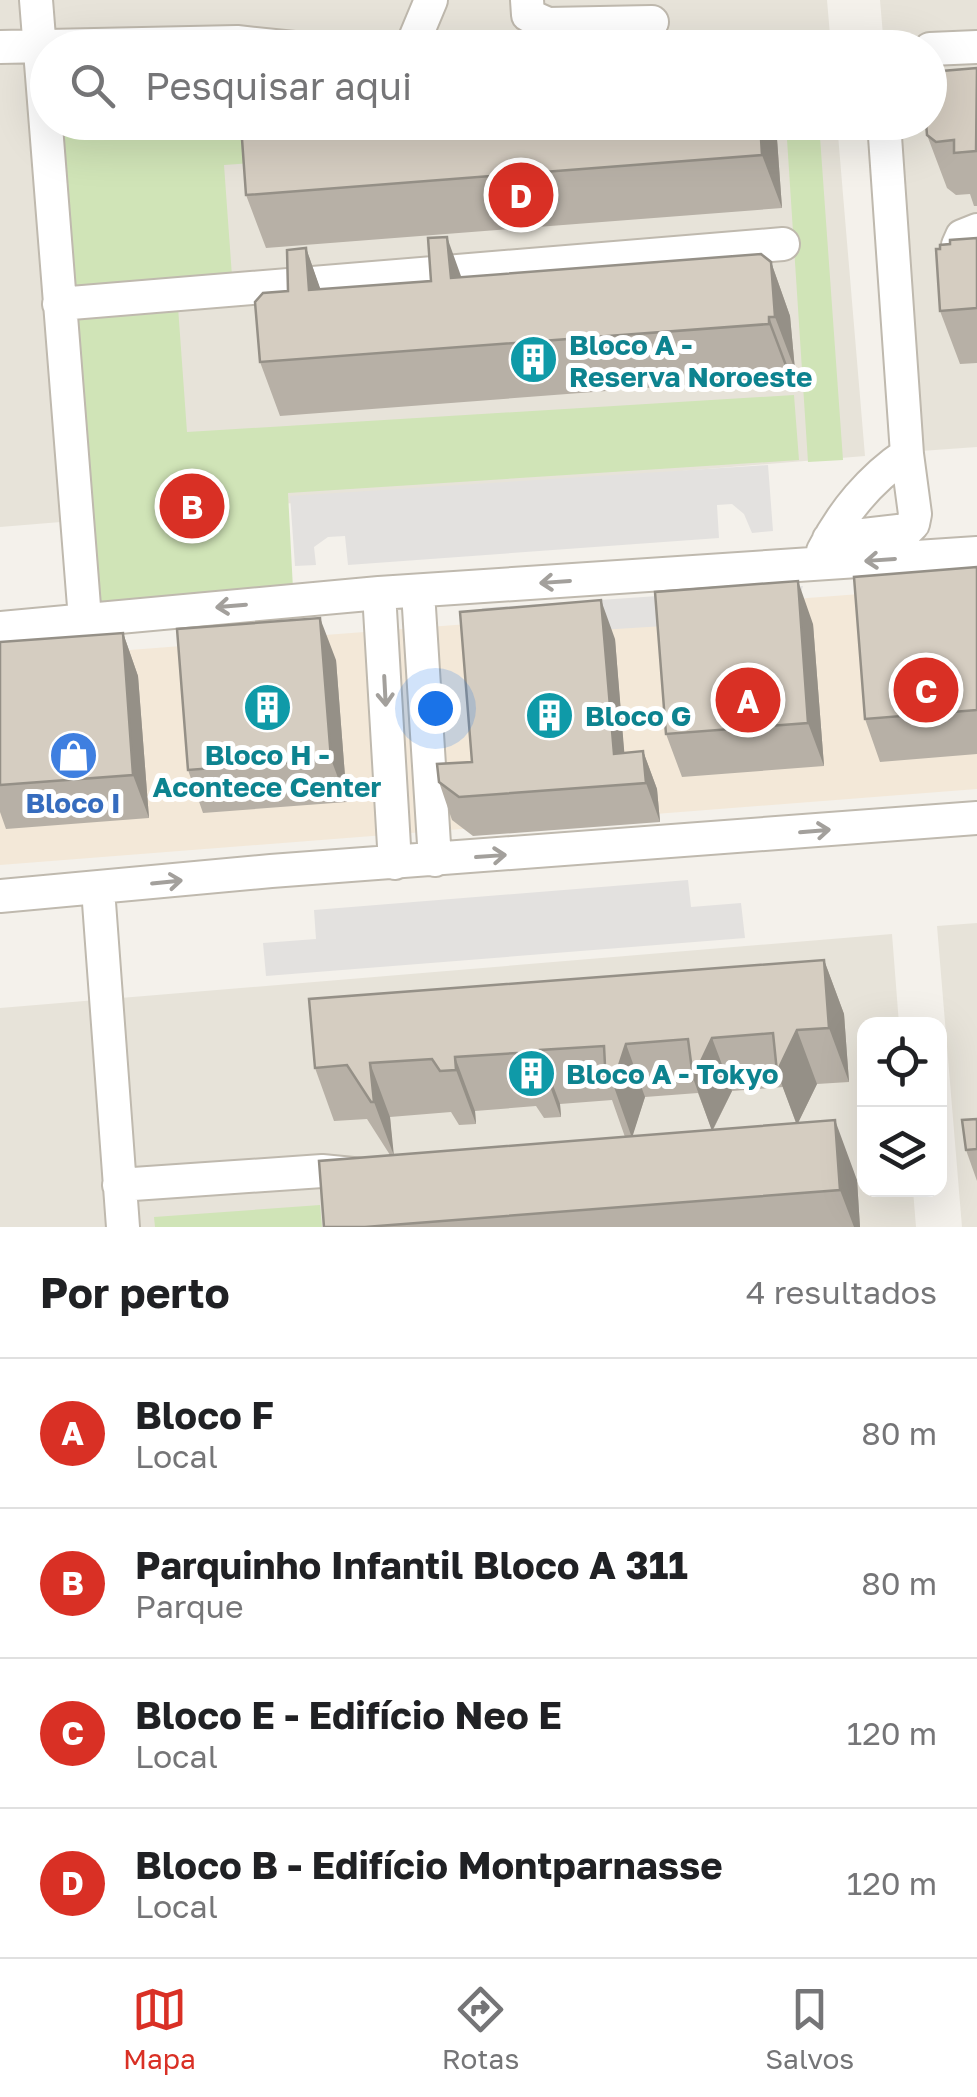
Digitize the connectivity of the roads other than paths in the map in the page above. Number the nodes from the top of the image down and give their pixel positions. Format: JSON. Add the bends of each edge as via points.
{"nodes":[{"id":1,"x":36,"y":0,"type":"edge"},
{"id":2,"x":431,"y":0,"type":"edge"},
{"id":3,"x":526,"y":0,"type":"edge"},
{"id":4,"x":652,"y":23,"type":"edge"},
{"id":5,"x":40,"y":30,"type":"edge"},
{"id":6,"x":418,"y":30,"type":"edge"},
{"id":7,"x":30,"y":46,"type":"edge"},
{"id":8,"x":977,"y":47,"type":"edge"},
{"id":9,"x":0,"y":48,"type":"edge"},
{"id":10,"x":947,"y":48,"type":"edge"},
{"id":11,"x":48,"y":140,"type":"edge"},
{"id":12,"x":885,"y":140,"type":"edge"},
{"id":13,"x":977,"y":230,"type":"edge"},
{"id":14,"x":783,"y":244,"type":"dead end"},
{"id":15,"x":977,"y":262,"type":"edge"},
{"id":16,"x":59,"y":304,"type":"junction"},
{"id":17,"x":906,"y":454,"type":"junction"},
{"id":18,"x":822,"y":552,"type":"junction"},
{"id":19,"x":977,"y":554,"type":"edge"},
{"id":20,"x":418,"y":592,"type":"junction"},
{"id":21,"x":380,"y":593,"type":"junction"},
{"id":22,"x":85,"y":619,"type":"junction"},
{"id":23,"x":0,"y":628,"type":"edge"},
{"id":24,"x":977,"y":818,"type":"edge"},
{"id":25,"x":435,"y":860,"type":"junction"},
{"id":26,"x":395,"y":863,"type":"junction"},
{"id":27,"x":98,"y":889,"type":"junction"},
{"id":28,"x":0,"y":896,"type":"edge"},
{"id":29,"x":397,"y":1175,"type":"edge"},
{"id":30,"x":119,"y":1186,"type":"junction"},
{"id":31,"x":123,"y":1227,"type":"edge"}],
"edges":[{"from":1,"to":5,"type":"street"},
{"from":2,"to":6,"type":"street"},
{"from":3,"to":4,"type":"street","via":[[528,15],[548,24]]},
{"from":7,"to":9,"type":"street"},
{"from":8,"to":10,"type":"street"},
{"from":11,"to":16,"type":"street"},
{"from":12,"to":17,"type":"street"},
{"from":13,"to":15,"type":"street","via":[[958,245],[962,256]]},
{"from":14,"to":16,"type":"street"},
{"from":16,"to":22,"type":"street"},
{"from":17,"to":18,"type":"street","via":[[872,482]]},
{"from":17,"to":18,"type":"street","via":[[915,514],[908,530]]},
{"from":19,"to":18,"type":"street","one_way":true},
{"from":18,"to":20,"type":"street","one_way":true},
{"from":20,"to":21,"type":"street"},
{"from":20,"to":25,"type":"street"},
{"from":21,"to":22,"type":"street","one_way":true},
{"from":21,"to":26,"type":"street","one_way":true},
{"from":22,"to":23,"type":"street"},
{"from":25,"to":24,"type":"street","one_way":true},
{"from":25,"to":26,"type":"street"},
{"from":27,"to":26,"type":"street","one_way":true},
{"from":27,"to":28,"type":"street"},
{"from":27,"to":30,"type":"street"},
{"from":29,"to":30,"type":"street","via":[[322,1171]]},
{"from":30,"to":31,"type":"street"}]}
